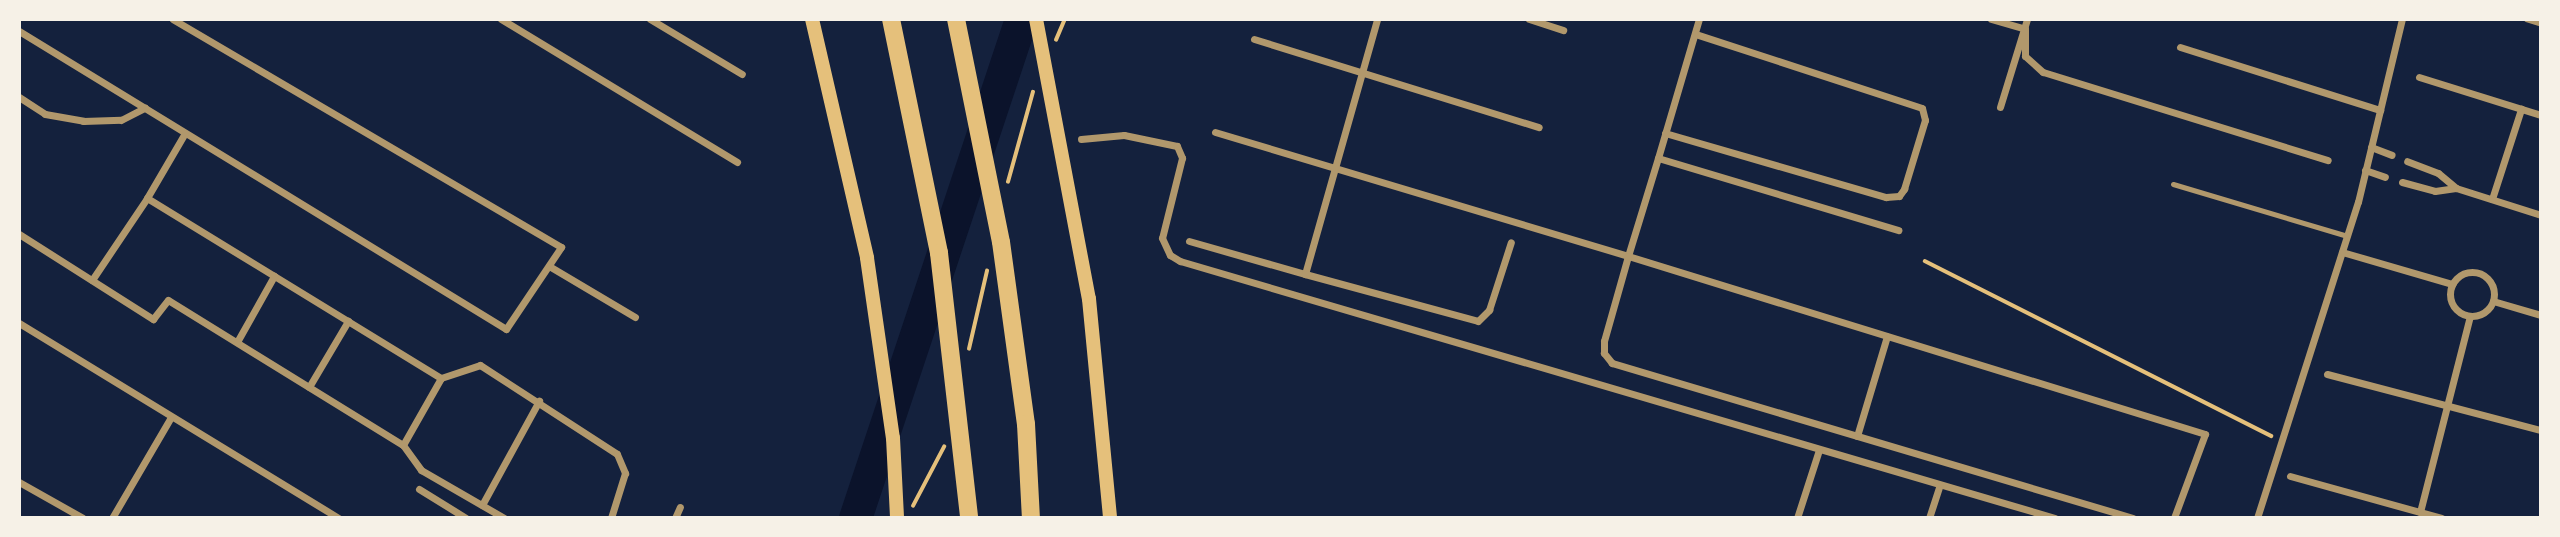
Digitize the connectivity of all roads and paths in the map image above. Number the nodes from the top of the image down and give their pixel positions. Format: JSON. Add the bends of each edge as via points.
{"nodes":[{"id":1,"x":173,"y":19,"type":"edge"},
{"id":2,"x":501,"y":19,"type":"edge"},
{"id":3,"x":650,"y":19,"type":"edge"},
{"id":4,"x":812,"y":19,"type":"edge"},
{"id":5,"x":891,"y":19,"type":"edge"},
{"id":6,"x":956,"y":19,"type":"edge"},
{"id":7,"x":1036,"y":19,"type":"edge"},
{"id":8,"x":1377,"y":19,"type":"edge"},
{"id":9,"x":1529,"y":19,"type":"edge"},
{"id":10,"x":1699,"y":19,"type":"edge"},
{"id":11,"x":1991,"y":19,"type":"edge"},
{"id":12,"x":2027,"y":19,"type":"edge"},
{"id":13,"x":2402,"y":19,"type":"edge"},
{"id":14,"x":2526,"y":19,"type":"edge"},
{"id":15,"x":188,"y":23,"type":"edge"},
{"id":16,"x":2541,"y":24,"type":"edge"},
{"id":17,"x":2025,"y":29,"type":"junction"},
{"id":18,"x":1563,"y":30,"type":"dead end"},
{"id":19,"x":19,"y":31,"type":"edge"},
{"id":20,"x":1696,"y":34,"type":"junction"},
{"id":21,"x":1254,"y":39,"type":"dead end"},
{"id":22,"x":2180,"y":47,"type":"dead end"},
{"id":23,"x":1360,"y":72,"type":"junction"},
{"id":24,"x":742,"y":74,"type":"dead end"},
{"id":25,"x":2419,"y":77,"type":"dead end"},
{"id":26,"x":19,"y":97,"type":"edge"},
{"id":27,"x":2000,"y":107,"type":"dead end"},
{"id":28,"x":145,"y":108,"type":"junction"},
{"id":29,"x":2521,"y":109,"type":"junction"},
{"id":30,"x":2380,"y":110,"type":"junction"},
{"id":31,"x":2541,"y":115,"type":"edge"},
{"id":32,"x":1539,"y":127,"type":"dead end"},
{"id":33,"x":1214,"y":132,"type":"dead end"},
{"id":34,"x":185,"y":133,"type":"junction"},
{"id":35,"x":1665,"y":133,"type":"junction"},
{"id":36,"x":1081,"y":138,"type":"dead end"},
{"id":37,"x":2371,"y":147,"type":"junction"},
{"id":38,"x":2392,"y":155,"type":"dead end"},
{"id":39,"x":1658,"y":158,"type":"junction"},
{"id":40,"x":2328,"y":160,"type":"dead end"},
{"id":41,"x":2407,"y":161,"type":"dead end"},
{"id":42,"x":737,"y":162,"type":"dead end"},
{"id":43,"x":1334,"y":167,"type":"junction"},
{"id":44,"x":2365,"y":170,"type":"junction"},
{"id":45,"x":2385,"y":177,"type":"dead end"},
{"id":46,"x":2402,"y":182,"type":"dead end"},
{"id":47,"x":2173,"y":184,"type":"dead end"},
{"id":48,"x":2456,"y":188,"type":"junction"},
{"id":49,"x":147,"y":198,"type":"junction"},
{"id":50,"x":2492,"y":199,"type":"junction"},
{"id":51,"x":2541,"y":215,"type":"edge"},
{"id":52,"x":1898,"y":230,"type":"dead end"},
{"id":53,"x":19,"y":234,"type":"edge"},
{"id":54,"x":2347,"y":236,"type":"junction"},
{"id":55,"x":1189,"y":241,"type":"dead end"},
{"id":56,"x":1511,"y":242,"type":"dead end"},
{"id":57,"x":2342,"y":252,"type":"junction"},
{"id":58,"x":1628,"y":256,"type":"junction"},
{"id":59,"x":1925,"y":261,"type":"dead end"},
{"id":60,"x":549,"y":266,"type":"junction"},
{"id":61,"x":1305,"y":274,"type":"junction"},
{"id":62,"x":274,"y":276,"type":"junction"},
{"id":63,"x":92,"y":280,"type":"junction"},
{"id":64,"x":2452,"y":284,"type":"junction"},
{"id":65,"x":2493,"y":301,"type":"junction"},
{"id":66,"x":2541,"y":315,"type":"edge"},
{"id":67,"x":2470,"y":316,"type":"junction"},
{"id":68,"x":635,"y":317,"type":"dead end"},
{"id":69,"x":348,"y":321,"type":"junction"},
{"id":70,"x":19,"y":323,"type":"edge"},
{"id":71,"x":1887,"y":336,"type":"junction"},
{"id":72,"x":237,"y":342,"type":"junction"},
{"id":73,"x":2327,"y":374,"type":"dead end"},
{"id":74,"x":441,"y":378,"type":"junction"},
{"id":75,"x":309,"y":387,"type":"junction"},
{"id":76,"x":539,"y":401,"type":"junction"},
{"id":77,"x":2447,"y":405,"type":"junction"},
{"id":78,"x":171,"y":417,"type":"junction"},
{"id":79,"x":2541,"y":430,"type":"edge"},
{"id":80,"x":1857,"y":436,"type":"junction"},
{"id":81,"x":2282,"y":442,"type":"junction"},
{"id":82,"x":402,"y":445,"type":"junction"},
{"id":83,"x":1819,"y":450,"type":"junction"},
{"id":84,"x":2290,"y":476,"type":"dead end"},
{"id":85,"x":19,"y":482,"type":"edge"},
{"id":86,"x":1940,"y":485,"type":"junction"},
{"id":87,"x":419,"y":489,"type":"dead end"},
{"id":88,"x":482,"y":505,"type":"junction"},
{"id":89,"x":680,"y":507,"type":"dead end"},
{"id":90,"x":2420,"y":512,"type":"junction"},
{"id":91,"x":2039,"y":516,"type":"edge"},
{"id":92,"x":83,"y":518,"type":"edge"},
{"id":93,"x":113,"y":518,"type":"edge"},
{"id":94,"x":339,"y":518,"type":"edge"},
{"id":95,"x":466,"y":518,"type":"edge"},
{"id":96,"x":504,"y":518,"type":"edge"},
{"id":97,"x":611,"y":518,"type":"edge"},
{"id":98,"x":675,"y":518,"type":"edge"},
{"id":99,"x":897,"y":518,"type":"edge"},
{"id":100,"x":969,"y":518,"type":"edge"},
{"id":101,"x":1031,"y":518,"type":"edge"},
{"id":102,"x":1110,"y":518,"type":"edge"},
{"id":103,"x":1797,"y":518,"type":"edge"},
{"id":104,"x":1929,"y":518,"type":"edge"},
{"id":105,"x":2055,"y":518,"type":"edge"},
{"id":106,"x":2133,"y":518,"type":"edge"},
{"id":107,"x":2174,"y":518,"type":"edge"},
{"id":108,"x":2257,"y":518,"type":"edge"},
{"id":109,"x":2441,"y":518,"type":"edge"}],
"edges":[{"from":1,"to":15,"type":"street"},
{"from":2,"to":42,"type":"street"},
{"from":3,"to":24,"type":"street"},
{"from":4,"to":99,"type":"main road","via":[[867,258],[894,438]]},
{"from":5,"to":100,"type":"highway","via":[[939,253]]},
{"from":6,"to":101,"type":"highway","via":[[1002,242],[1026,424]]},
{"from":7,"to":102,"type":"main road","via":[[1089,299]]},
{"from":8,"to":23,"type":"street"},
{"from":9,"to":18,"type":"street"},
{"from":10,"to":20,"type":"street"},
{"from":11,"to":17,"type":"street"},
{"from":12,"to":17,"type":"street"},
{"from":13,"to":30,"type":"street"},
{"from":14,"to":16,"type":"lane"},
{"from":15,"to":60,"type":"street","via":[[561,247]]},
{"from":17,"to":27,"type":"street"},
{"from":17,"to":40,"type":"street","via":[[2025,56],[2043,72]]},
{"from":19,"to":28,"type":"street"},
{"from":20,"to":35,"type":"street"},
{"from":20,"to":35,"type":"street","via":[[1922,108],[1924,120],[1904,189],[1899,196],[1886,197]]},
{"from":21,"to":23,"type":"street"},
{"from":22,"to":30,"type":"street"},
{"from":23,"to":32,"type":"street"},
{"from":23,"to":43,"type":"street"},
{"from":25,"to":29,"type":"street"},
{"from":26,"to":28,"type":"street","via":[[45,114],[83,121],[121,120]]},
{"from":28,"to":34,"type":"street"},
{"from":29,"to":31,"type":"street"},
{"from":29,"to":50,"type":"street"},
{"from":30,"to":37,"type":"street"},
{"from":33,"to":43,"type":"street"},
{"from":34,"to":49,"type":"street"},
{"from":34,"to":60,"type":"street","via":[[506,329]]},
{"from":35,"to":39,"type":"street"},
{"from":36,"to":83,"type":"street","via":[[1124,135],[1177,145],[1181,158],[1162,238],[1170,255],[1180,261]]},
{"from":37,"to":38,"type":"street"},
{"from":37,"to":44,"type":"street"},
{"from":39,"to":52,"type":"street"},
{"from":39,"to":58,"type":"street"},
{"from":41,"to":48,"type":"street","via":[[2438,173]]},
{"from":43,"to":58,"type":"street"},
{"from":43,"to":61,"type":"street"},
{"from":44,"to":45,"type":"street"},
{"from":44,"to":54,"type":"street"},
{"from":46,"to":48,"type":"street","via":[[2435,191]]},
{"from":47,"to":54,"type":"lane"},
{"from":48,"to":50,"type":"street"},
{"from":49,"to":62,"type":"street"},
{"from":49,"to":63,"type":"street"},
{"from":50,"to":51,"type":"street"},
{"from":53,"to":63,"type":"street"},
{"from":54,"to":57,"type":"street"},
{"from":55,"to":61,"type":"street"},
{"from":56,"to":61,"type":"street","via":[[1489,310],[1478,321]]},
{"from":57,"to":64,"type":"street"},
{"from":57,"to":81,"type":"street"},
{"from":58,"to":71,"type":"street"},
{"from":58,"to":80,"type":"street","via":[[1604,341],[1604,354],[1612,363]]},
{"from":59,"to":81,"type":"path"},
{"from":60,"to":68,"type":"street"},
{"from":62,"to":69,"type":"street"},
{"from":62,"to":72,"type":"street"},
{"from":63,"to":72,"type":"street","via":[[153,319],[168,300]]},
{"from":64,"to":65,"type":"street","via":[[2469,272],[2484,275],[2493,286]]},
{"from":64,"to":67,"type":"street","via":[[2453,305]]},
{"from":65,"to":66,"type":"street"},
{"from":65,"to":67,"type":"street","via":[[2484,313]]},
{"from":67,"to":77,"type":"street"},
{"from":69,"to":74,"type":"street"},
{"from":69,"to":75,"type":"street"},
{"from":70,"to":78,"type":"street"},
{"from":71,"to":80,"type":"street"},
{"from":71,"to":107,"type":"street","via":[[2204,434]]},
{"from":72,"to":75,"type":"street"},
{"from":73,"to":77,"type":"street"},
{"from":74,"to":76,"type":"street","via":[[480,365]]},
{"from":74,"to":82,"type":"street"},
{"from":75,"to":82,"type":"street"},
{"from":76,"to":88,"type":"street"},
{"from":76,"to":97,"type":"street","via":[[617,454],[625,473]]},
{"from":77,"to":79,"type":"street"},
{"from":77,"to":90,"type":"street"},
{"from":78,"to":93,"type":"street"},
{"from":78,"to":94,"type":"street"},
{"from":80,"to":106,"type":"street"},
{"from":81,"to":108,"type":"street"},
{"from":82,"to":88,"type":"street","via":[[421,470]]},
{"from":83,"to":86,"type":"street"},
{"from":83,"to":103,"type":"street"},
{"from":84,"to":90,"type":"street"},
{"from":85,"to":92,"type":"street"},
{"from":86,"to":91,"type":"street"},
{"from":86,"to":104,"type":"street"},
{"from":87,"to":95,"type":"street"},
{"from":88,"to":96,"type":"street"},
{"from":89,"to":98,"type":"street"},
{"from":90,"to":109,"type":"street"},
{"from":91,"to":105,"type":"street"}]}
